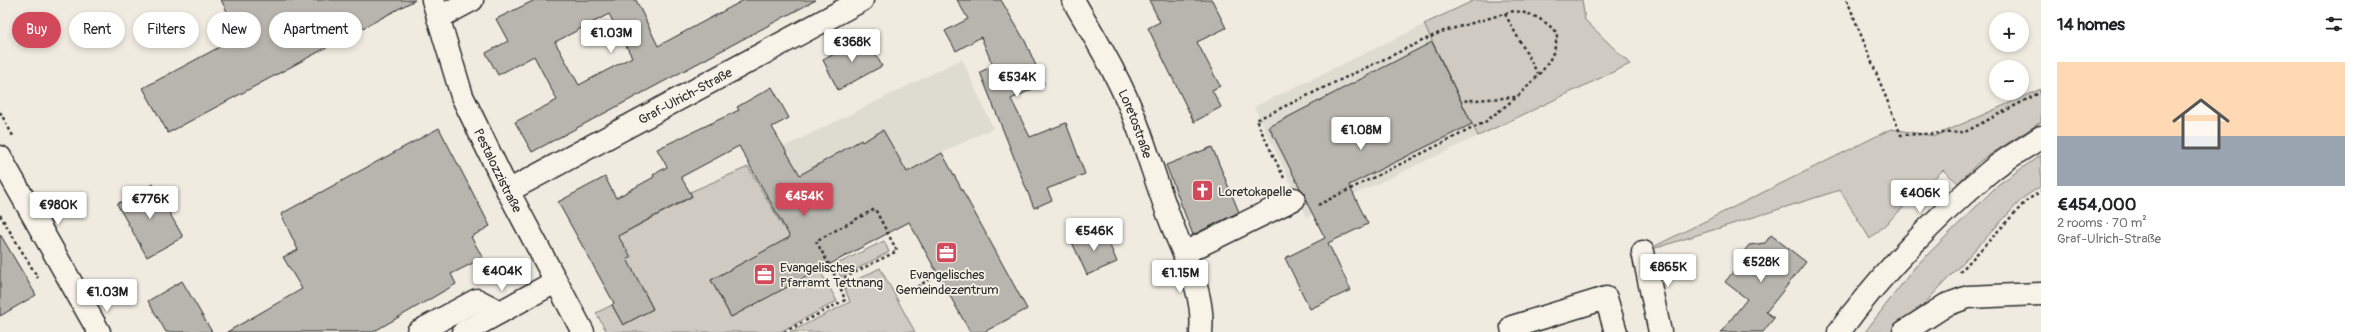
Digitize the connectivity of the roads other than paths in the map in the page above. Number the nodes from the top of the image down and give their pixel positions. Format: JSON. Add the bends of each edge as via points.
{"nodes":[{"id":1,"x":472,"y":0,"type":"edge"},
{"id":2,"x":862,"y":0,"type":"edge"},
{"id":3,"x":1073,"y":0,"type":"edge"},
{"id":4,"x":435,"y":9,"type":"edge"},
{"id":5,"x":2041,"y":137,"type":"edge"},
{"id":6,"x":0,"y":157,"type":"edge"},
{"id":7,"x":508,"y":191,"type":"junction"},
{"id":8,"x":1294,"y":199,"type":"road end"},
{"id":9,"x":1643,"y":252,"type":"dead end"},
{"id":10,"x":1184,"y":253,"type":"junction"},
{"id":11,"x":556,"y":282,"type":"junction"},
{"id":12,"x":2041,"y":294,"type":"edge"},
{"id":13,"x":500,"y":312,"type":"junction"},
{"id":14,"x":99,"y":332,"type":"edge"},
{"id":15,"x":418,"y":332,"type":"edge"},
{"id":16,"x":464,"y":332,"type":"edge"},
{"id":17,"x":583,"y":332,"type":"edge"},
{"id":18,"x":1201,"y":332,"type":"edge"},
{"id":19,"x":1513,"y":332,"type":"edge"},
{"id":20,"x":1616,"y":332,"type":"edge"},
{"id":21,"x":1660,"y":332,"type":"edge"},
{"id":22,"x":1839,"y":332,"type":"edge"},
{"id":23,"x":1904,"y":332,"type":"edge"}],
"edges":[{"from":1,"to":4,"type":"street"},
{"from":2,"to":7,"type":"street","name":"Graf-Ulrich-Straße"},
{"from":3,"to":10,"type":"street","name":"Loretostraße","via":[[1111,66],[1138,126]]},
{"from":4,"to":7,"type":"street","name":"Pestalozzistraße","via":[[462,96]]},
{"from":5,"to":22,"type":"street","via":[[1989,172],[1939,220],[1895,264]]},
{"from":6,"to":14,"type":"street"},
{"from":7,"to":11,"type":"street","name":"Pestalozzistraße"},
{"from":8,"to":10,"type":"street"},
{"from":9,"to":21,"type":"street"},
{"from":10,"to":18,"type":"street","name":"Loretostraße","via":[[1200,299]]},
{"from":11,"to":13,"type":"street"},
{"from":11,"to":17,"type":"street","name":"Pestalozzistraße"},
{"from":12,"to":23,"type":"street","via":[[1968,297],[1946,304]]},
{"from":13,"to":15,"type":"street","via":[[477,300]]},
{"from":13,"to":16,"type":"street"},
{"from":19,"to":20,"type":"street","via":[[1512,327],[1606,298]]}]}
